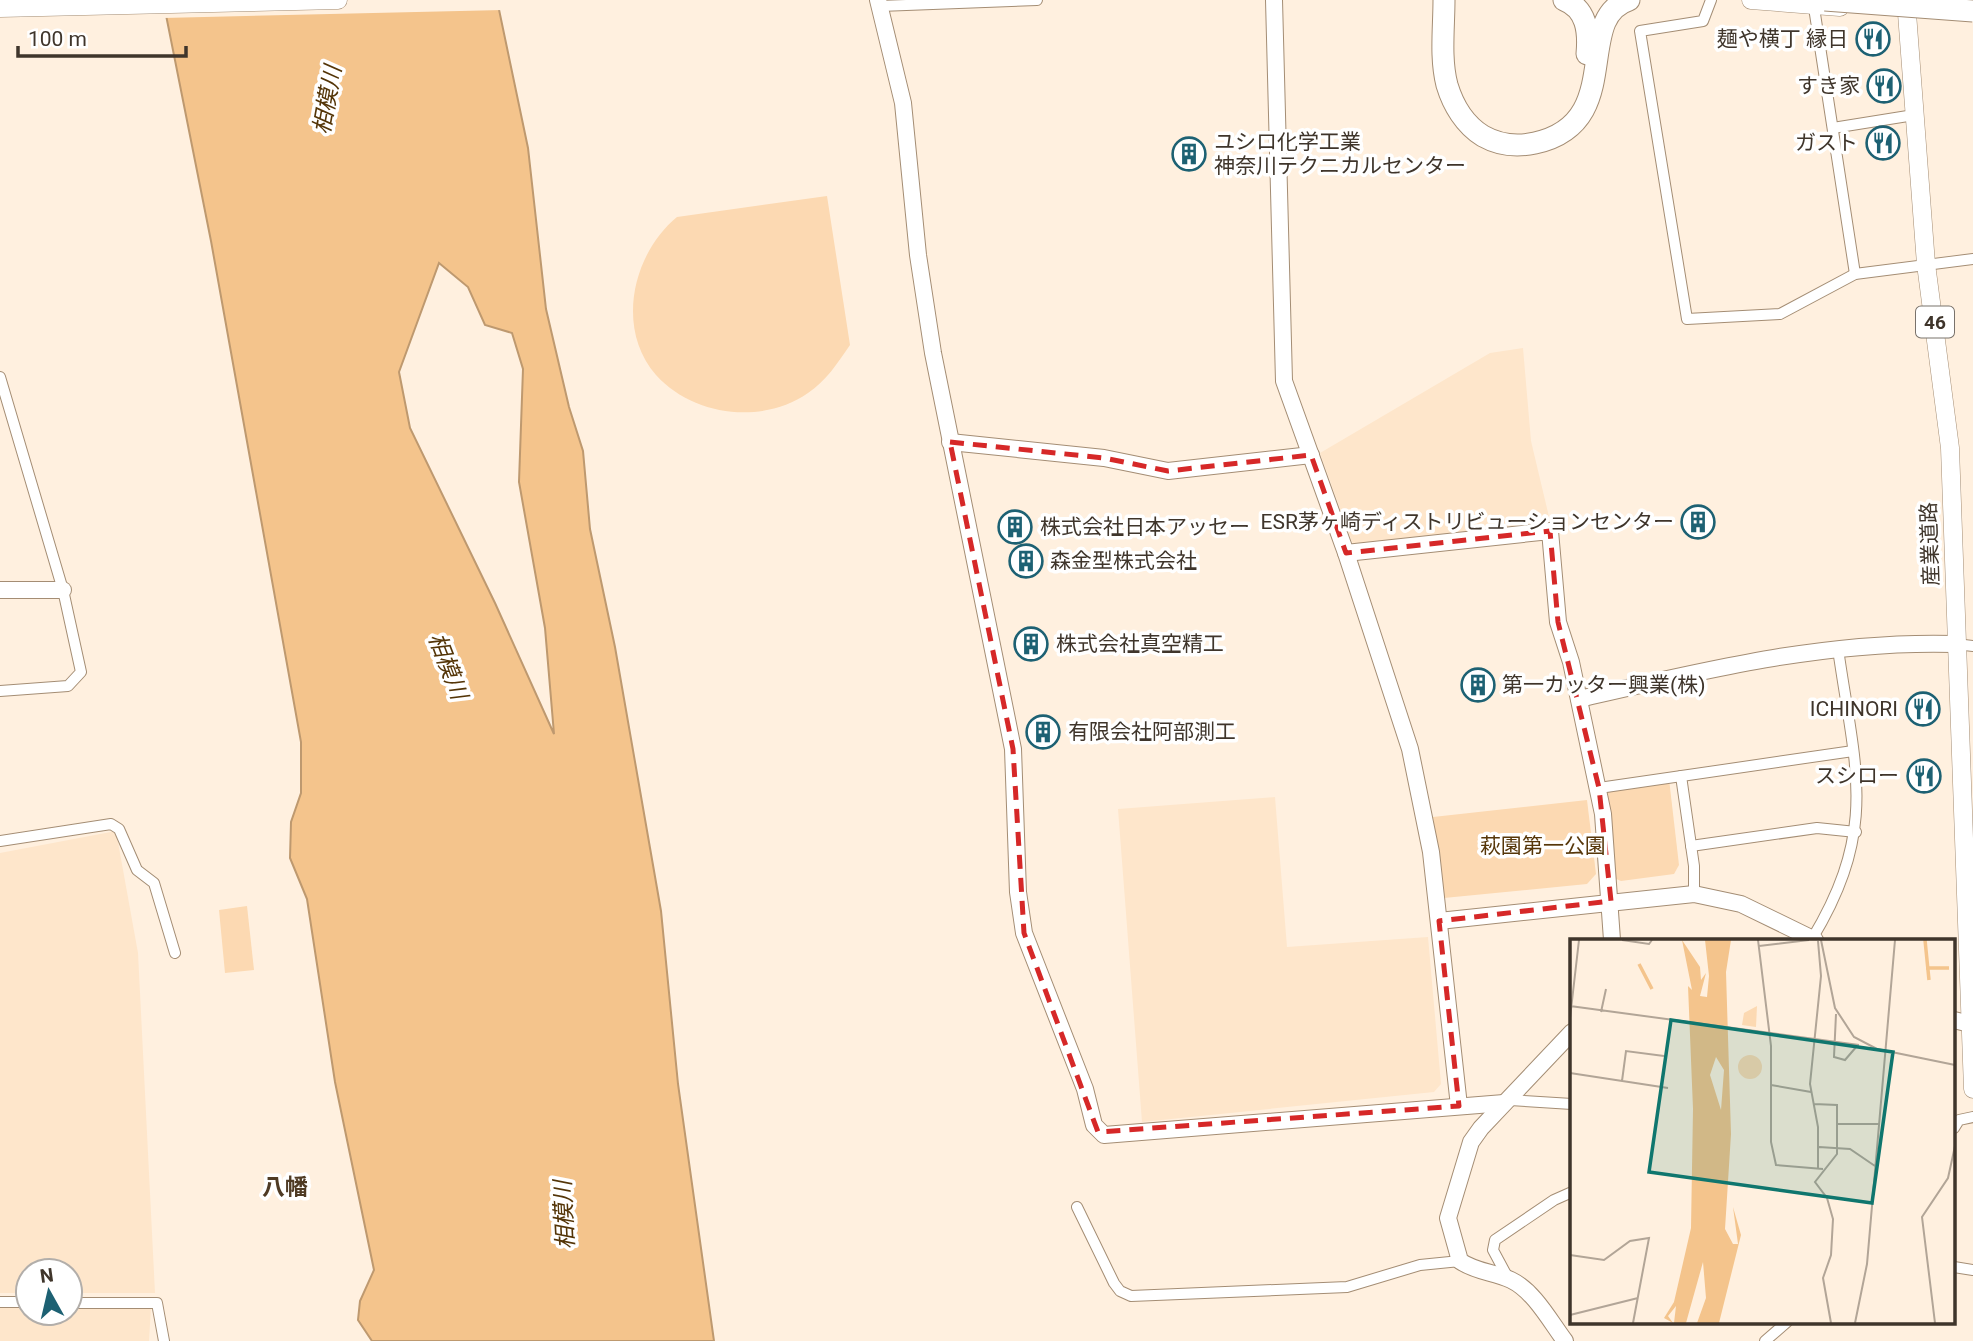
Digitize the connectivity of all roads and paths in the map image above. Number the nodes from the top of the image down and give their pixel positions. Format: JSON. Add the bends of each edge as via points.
{"nodes":[{"id":1,"x":338,"y":0,"type":"edge"},
{"id":2,"x":1037,"y":0,"type":"edge"},
{"id":3,"x":1274,"y":0,"type":"edge"},
{"id":4,"x":1564,"y":0,"type":"edge"},
{"id":5,"x":1629,"y":0,"type":"edge"},
{"id":6,"x":1711,"y":0,"type":"edge"},
{"id":7,"x":1751,"y":0,"type":"edge"},
{"id":8,"x":1817,"y":2,"type":"edge"},
{"id":9,"x":879,"y":3,"type":"edge"},
{"id":10,"x":1449,"y":3,"type":"edge"},
{"id":11,"x":1906,"y":5,"type":"edge"},
{"id":12,"x":0,"y":8,"type":"edge"},
{"id":13,"x":1973,"y":13,"type":"edge"},
{"id":14,"x":1914,"y":115,"type":"junction"},
{"id":15,"x":1833,"y":128,"type":"junction"},
{"id":16,"x":1973,"y":259,"type":"edge"},
{"id":17,"x":1926,"y":264,"type":"junction"},
{"id":18,"x":1855,"y":274,"type":"junction"},
{"id":19,"x":0,"y":377,"type":"edge"},
{"id":20,"x":950,"y":442,"type":"junction"},
{"id":21,"x":1311,"y":455,"type":"junction"},
{"id":22,"x":1346,"y":553,"type":"junction"},
{"id":23,"x":0,"y":590,"type":"edge"},
{"id":24,"x":63,"y":590,"type":"junction"},
{"id":25,"x":1965,"y":645,"type":"edge"},
{"id":26,"x":1838,"y":649,"type":"junction"},
{"id":27,"x":0,"y":691,"type":"edge"},
{"id":28,"x":1579,"y":699,"type":"junction"},
{"id":29,"x":1853,"y":751,"type":"junction"},
{"id":30,"x":1681,"y":776,"type":"junction"},
{"id":31,"x":1600,"y":788,"type":"junction"},
{"id":32,"x":1856,"y":832,"type":"junction"},
{"id":33,"x":0,"y":841,"type":"edge"},
{"id":34,"x":1691,"y":846,"type":"junction"},
{"id":35,"x":1694,"y":894,"type":"junction"},
{"id":36,"x":1611,"y":901,"type":"junction"},
{"id":37,"x":1439,"y":920,"type":"junction"},
{"id":38,"x":1612,"y":939,"type":"edge"},
{"id":39,"x":1813,"y":939,"type":"edge"},
{"id":40,"x":175,"y":953,"type":"dead end"},
{"id":41,"x":1962,"y":1022,"type":"edge"},
{"id":42,"x":1570,"y":1034,"type":"edge"},
{"id":43,"x":1973,"y":1089,"type":"edge"},
{"id":44,"x":1507,"y":1102,"type":"junction"},
{"id":45,"x":1570,"y":1104,"type":"edge"},
{"id":46,"x":1459,"y":1106,"type":"junction"},
{"id":47,"x":1973,"y":1117,"type":"edge"},
{"id":48,"x":1955,"y":1126,"type":"edge"},
{"id":49,"x":1570,"y":1193,"type":"edge"},
{"id":50,"x":1077,"y":1207,"type":"dead end"},
{"id":51,"x":1460,"y":1261,"type":"junction"},
{"id":52,"x":1955,"y":1266,"type":"edge"},
{"id":53,"x":1973,"y":1270,"type":"edge"},
{"id":54,"x":1508,"y":1279,"type":"junction"},
{"id":55,"x":84,"y":1303,"type":"edge"},
{"id":56,"x":1785,"y":1324,"type":"edge"},
{"id":57,"x":164,"y":1341,"type":"edge"},
{"id":58,"x":1565,"y":1341,"type":"edge"},
{"id":59,"x":1765,"y":1341,"type":"edge"}],
"edges":[{"from":1,"to":12,"type":"main road"},
{"from":2,"to":9,"type":"street"},
{"from":3,"to":21,"type":"street","via":[[1284,381]]},
{"from":4,"to":10,"type":"highway","via":[[1578,9],[1587,26],[1588,51],[1580,89],[1555,123],[1521,134],[1487,124],[1464,97],[1454,57]]},
{"from":5,"to":10,"type":"highway","via":[[1604,22],[1594,83],[1577,120],[1556,136],[1521,145],[1484,136],[1460,114],[1445,72]]},
{"from":6,"to":18,"type":"street","via":[[1703,21],[1640,31],[1687,319],[1780,314]]},
{"from":7,"to":8,"type":"main road"},
{"from":8,"to":11,"type":"main road"},
{"from":8,"to":13,"type":"highway","bridge":true},
{"from":8,"to":15,"type":"street"},
{"from":9,"to":20,"type":"street","via":[[903,103],[918,255]]},
{"from":11,"to":13,"type":"main road"},
{"from":11,"to":14,"type":"main road","name":"産業道路","number":"46"},
{"from":14,"to":15,"type":"street"},
{"from":14,"to":17,"type":"main road","name":"産業道路","number":"46"},
{"from":15,"to":18,"type":"street"},
{"from":16,"to":17,"type":"street"},
{"from":17,"to":18,"type":"street"},
{"from":17,"to":25,"type":"main road","name":"産業道路","number":"46","via":[[1947,408]]},
{"from":19,"to":24,"type":"street"},
{"from":20,"to":21,"type":"street","via":[[1104,458],[1168,471]]},
{"from":20,"to":46,"type":"street","via":[[1013,750],[1018,892],[1024,933],[1098,1132]]},
{"from":21,"to":22,"type":"street"},
{"from":22,"to":28,"type":"street","via":[[1550,531],[1558,622]]},
{"from":22,"to":37,"type":"street","via":[[1410,749],[1423,802]]},
{"from":23,"to":24,"type":"street"},
{"from":24,"to":27,"type":"street","via":[[81,672],[68,686]]},
{"from":25,"to":26,"type":"street","via":[[1878,644]]},
{"from":25,"to":41,"type":"main road","name":"産業道路","number":"46"},
{"from":26,"to":28,"type":"street","via":[[1724,666]]},
{"from":26,"to":29,"type":"street"},
{"from":28,"to":31,"type":"street"},
{"from":29,"to":30,"type":"street"},
{"from":29,"to":32,"type":"street","via":[[1858,786]]},
{"from":30,"to":31,"type":"street"},
{"from":30,"to":34,"type":"street"},
{"from":31,"to":36,"type":"street"},
{"from":32,"to":34,"type":"street","via":[[1817,828]]},
{"from":32,"to":39,"type":"street","via":[[1842,882]]},
{"from":33,"to":40,"type":"street","via":[[111,824],[119,829],[137,870],[154,883]]},
{"from":34,"to":35,"type":"street"},
{"from":35,"to":36,"type":"street"},
{"from":35,"to":39,"type":"street","via":[[1741,904]]},
{"from":36,"to":37,"type":"street"},
{"from":36,"to":38,"type":"street"},
{"from":37,"to":46,"type":"street"},
{"from":41,"to":43,"type":"main road","name":"産業道路","number":"46"},
{"from":42,"to":44,"type":"street"},
{"from":44,"to":45,"type":"street"},
{"from":44,"to":46,"type":"street"},
{"from":44,"to":51,"type":"street","via":[[1471,1142],[1450,1208],[1449,1228]]},
{"from":47,"to":48,"type":"street","via":[[1959,1120]]},
{"from":49,"to":54,"type":"street","via":[[1495,1240],[1493,1250]]},
{"from":50,"to":51,"type":"street","via":[[1114,1283],[1131,1296],[1337,1288],[1420,1265]]},
{"from":51,"to":54,"type":"street"},
{"from":52,"to":53,"type":"street"},
{"from":54,"to":58,"type":"street","via":[[1527,1291]]},
{"from":55,"to":57,"type":"street","via":[[157,1303]]},
{"from":56,"to":59,"type":"street"}]}
